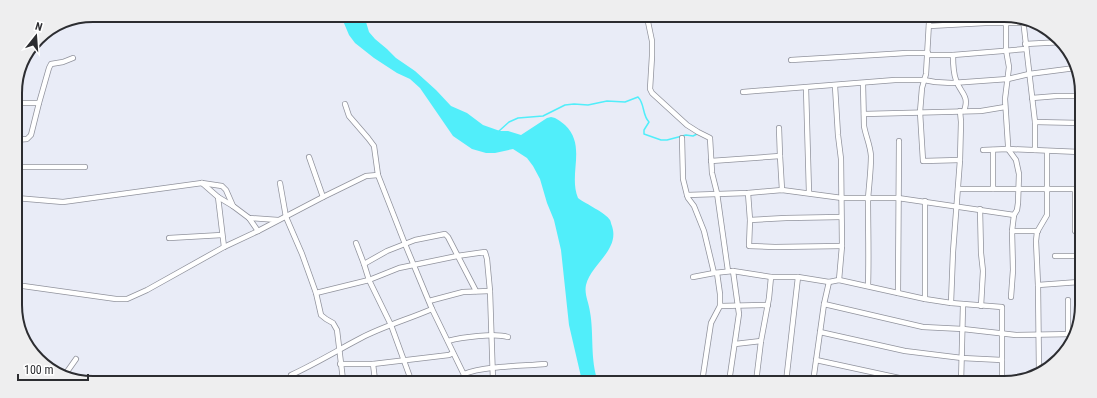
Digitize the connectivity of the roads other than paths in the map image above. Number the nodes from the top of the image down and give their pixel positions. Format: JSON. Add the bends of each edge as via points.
{"nodes":[{"id":1,"x":648,"y":22,"type":"edge"},
{"id":2,"x":1012,"y":22,"type":"edge"},
{"id":3,"x":1006,"y":23,"type":"junction"},
{"id":4,"x":1024,"y":25,"type":"edge"},
{"id":5,"x":1054,"y":43,"type":"edge"},
{"id":6,"x":1026,"y":46,"type":"junction"},
{"id":7,"x":1006,"y":50,"type":"junction"},
{"id":8,"x":928,"y":54,"type":"junction"},
{"id":9,"x":953,"y":54,"type":"junction"},
{"id":10,"x":73,"y":58,"type":"dead end"},
{"id":11,"x":791,"y":60,"type":"dead end"},
{"id":12,"x":1071,"y":69,"type":"edge"},
{"id":13,"x":1029,"y":74,"type":"junction"},
{"id":14,"x":1008,"y":79,"type":"junction"},
{"id":15,"x":924,"y":80,"type":"junction"},
{"id":16,"x":957,"y":82,"type":"junction"},
{"id":17,"x":863,"y":84,"type":"junction"},
{"id":18,"x":835,"y":86,"type":"junction"},
{"id":19,"x":806,"y":88,"type":"junction"},
{"id":20,"x":743,"y":92,"type":"dead end"},
{"id":21,"x":1075,"y":96,"type":"edge"},
{"id":22,"x":1032,"y":98,"type":"junction"},
{"id":23,"x":22,"y":103,"type":"edge"},
{"id":24,"x":39,"y":103,"type":"junction"},
{"id":25,"x":345,"y":104,"type":"dead end"},
{"id":26,"x":1005,"y":107,"type":"junction"},
{"id":27,"x":962,"y":111,"type":"junction"},
{"id":28,"x":920,"y":112,"type":"junction"},
{"id":29,"x":864,"y":114,"type":"junction"},
{"id":30,"x":1035,"y":122,"type":"junction"},
{"id":31,"x":1075,"y":123,"type":"edge"},
{"id":32,"x":779,"y":128,"type":"dead end"},
{"id":33,"x":682,"y":138,"type":"dead end"},
{"id":34,"x":22,"y":139,"type":"edge"},
{"id":35,"x":899,"y":141,"type":"dead end"},
{"id":36,"x":1008,"y":149,"type":"junction"},
{"id":37,"x":983,"y":150,"type":"dead end"},
{"id":38,"x":993,"y":150,"type":"junction"},
{"id":39,"x":1035,"y":150,"type":"junction"},
{"id":40,"x":1046,"y":151,"type":"junction"},
{"id":41,"x":1075,"y":152,"type":"edge"},
{"id":42,"x":780,"y":156,"type":"junction"},
{"id":43,"x":309,"y":157,"type":"dead end"},
{"id":44,"x":960,"y":160,"type":"junction"},
{"id":45,"x":711,"y":161,"type":"junction"},
{"id":46,"x":22,"y":167,"type":"edge"},
{"id":47,"x":86,"y":167,"type":"dead end"},
{"id":48,"x":378,"y":175,"type":"junction"},
{"id":49,"x":202,"y":183,"type":"junction"},
{"id":50,"x":280,"y":183,"type":"dead end"},
{"id":51,"x":1019,"y":188,"type":"junction"},
{"id":52,"x":1048,"y":188,"type":"junction"},
{"id":53,"x":958,"y":189,"type":"junction"},
{"id":54,"x":993,"y":189,"type":"junction"},
{"id":55,"x":1075,"y":189,"type":"edge"},
{"id":56,"x":782,"y":190,"type":"junction"},
{"id":57,"x":809,"y":192,"type":"junction"},
{"id":58,"x":717,"y":193,"type":"junction"},
{"id":59,"x":748,"y":193,"type":"junction"},
{"id":60,"x":687,"y":195,"type":"junction"},
{"id":61,"x":218,"y":197,"type":"junction"},
{"id":62,"x":323,"y":197,"type":"junction"},
{"id":63,"x":842,"y":198,"type":"junction"},
{"id":64,"x":868,"y":198,"type":"junction"},
{"id":65,"x":898,"y":198,"type":"junction"},
{"id":66,"x":22,"y":199,"type":"edge"},
{"id":67,"x":925,"y":201,"type":"junction"},
{"id":68,"x":956,"y":205,"type":"junction"},
{"id":69,"x":233,"y":206,"type":"junction"},
{"id":70,"x":980,"y":209,"type":"junction"},
{"id":71,"x":1014,"y":215,"type":"junction"},
{"id":72,"x":286,"y":217,"type":"junction"},
{"id":73,"x":249,"y":218,"type":"junction"},
{"id":74,"x":841,"y":218,"type":"junction"},
{"id":75,"x":280,"y":220,"type":"junction"},
{"id":76,"x":750,"y":220,"type":"junction"},
{"id":77,"x":1012,"y":231,"type":"junction"},
{"id":78,"x":1038,"y":231,"type":"junction"},
{"id":79,"x":258,"y":232,"type":"junction"},
{"id":80,"x":222,"y":235,"type":"junction"},
{"id":81,"x":169,"y":238,"type":"dead end"},
{"id":82,"x":356,"y":244,"type":"dead end"},
{"id":83,"x":405,"y":244,"type":"junction"},
{"id":84,"x":842,"y":246,"type":"junction"},
{"id":85,"x":224,"y":247,"type":"junction"},
{"id":86,"x":458,"y":256,"type":"junction"},
{"id":87,"x":1054,"y":256,"type":"dead end"},
{"id":88,"x":1075,"y":256,"type":"edge"},
{"id":89,"x":364,"y":264,"type":"junction"},
{"id":90,"x":415,"y":265,"type":"junction"},
{"id":91,"x":730,"y":271,"type":"junction"},
{"id":92,"x":716,"y":273,"type":"junction"},
{"id":93,"x":771,"y":276,"type":"junction"},
{"id":94,"x":693,"y":277,"type":"dead end"},
{"id":95,"x":798,"y":278,"type":"junction"},
{"id":96,"x":369,"y":280,"type":"junction"},
{"id":97,"x":839,"y":280,"type":"junction"},
{"id":98,"x":830,"y":282,"type":"junction"},
{"id":99,"x":1075,"y":282,"type":"edge"},
{"id":100,"x":1038,"y":285,"type":"junction"},
{"id":101,"x":22,"y":286,"type":"edge"},
{"id":102,"x":868,"y":286,"type":"junction"},
{"id":103,"x":490,"y":290,"type":"junction"},
{"id":104,"x":476,"y":291,"type":"junction"},
{"id":105,"x":316,"y":293,"type":"junction"},
{"id":106,"x":898,"y":293,"type":"junction"},
{"id":107,"x":1011,"y":297,"type":"dead end"},
{"id":108,"x":925,"y":299,"type":"junction"},
{"id":109,"x":1068,"y":300,"type":"dead end"},
{"id":110,"x":429,"y":301,"type":"junction"},
{"id":111,"x":951,"y":303,"type":"junction"},
{"id":112,"x":824,"y":304,"type":"junction"},
{"id":113,"x":768,"y":305,"type":"junction"},
{"id":114,"x":963,"y":305,"type":"junction"},
{"id":115,"x":720,"y":306,"type":"junction"},
{"id":116,"x":737,"y":306,"type":"junction"},
{"id":117,"x":981,"y":306,"type":"junction"},
{"id":118,"x":432,"y":309,"type":"junction"},
{"id":119,"x":391,"y":325,"type":"junction"},
{"id":120,"x":1071,"y":328,"type":"edge"},
{"id":121,"x":963,"y":329,"type":"junction"},
{"id":122,"x":820,"y":332,"type":"junction"},
{"id":123,"x":1002,"y":333,"type":"junction"},
{"id":124,"x":1039,"y":335,"type":"junction"},
{"id":125,"x":1069,"y":335,"type":"edge"},
{"id":126,"x":492,"y":336,"type":"junction"},
{"id":127,"x":508,"y":337,"type":"dead end"},
{"id":128,"x":448,"y":341,"type":"junction"},
{"id":129,"x":761,"y":341,"type":"junction"},
{"id":130,"x":735,"y":344,"type":"junction"},
{"id":131,"x":340,"y":350,"type":"junction"},
{"id":132,"x":453,"y":353,"type":"junction"},
{"id":133,"x":962,"y":358,"type":"junction"},
{"id":134,"x":76,"y":359,"type":"dead end"},
{"id":135,"x":404,"y":360,"type":"junction"},
{"id":136,"x":816,"y":360,"type":"junction"},
{"id":137,"x":1002,"y":360,"type":"junction"},
{"id":138,"x":340,"y":364,"type":"junction"},
{"id":139,"x":373,"y":364,"type":"junction"},
{"id":140,"x":545,"y":364,"type":"dead end"},
{"id":141,"x":1039,"y":367,"type":"edge"},
{"id":142,"x":493,"y":368,"type":"junction"},
{"id":143,"x":67,"y":371,"type":"edge"},
{"id":144,"x":464,"y":374,"type":"joint"},
{"id":145,"x":291,"y":375,"type":"dead end"},
{"id":146,"x":342,"y":376,"type":"edge"},
{"id":147,"x":374,"y":376,"type":"edge"},
{"id":148,"x":410,"y":376,"type":"edge"},
{"id":149,"x":493,"y":376,"type":"edge"},
{"id":150,"x":703,"y":376,"type":"edge"},
{"id":151,"x":731,"y":376,"type":"edge"},
{"id":152,"x":757,"y":376,"type":"edge"},
{"id":153,"x":787,"y":376,"type":"edge"},
{"id":154,"x":814,"y":376,"type":"edge"},
{"id":155,"x":890,"y":376,"type":"edge"},
{"id":156,"x":961,"y":376,"type":"edge"},
{"id":157,"x":1002,"y":376,"type":"edge"}],
"edges":[{"from":1,"to":45,"type":"street","via":[[652,41],[650,89],[680,119],[710,138]]},
{"from":2,"to":3,"type":"street"},
{"from":3,"to":7,"type":"street"},
{"from":3,"to":8,"type":"street","via":[[929,24]]},
{"from":4,"to":6,"type":"street"},
{"from":5,"to":6,"type":"street"},
{"from":6,"to":7,"type":"street"},
{"from":6,"to":13,"type":"street"},
{"from":7,"to":9,"type":"street"},
{"from":7,"to":14,"type":"street"},
{"from":8,"to":9,"type":"street"},
{"from":8,"to":11,"type":"street"},
{"from":8,"to":15,"type":"street"},
{"from":9,"to":16,"type":"street"},
{"from":10,"to":24,"type":"street","via":[[51,64]]},
{"from":12,"to":13,"type":"street"},
{"from":13,"to":14,"type":"street"},
{"from":13,"to":22,"type":"street"},
{"from":14,"to":16,"type":"street"},
{"from":14,"to":26,"type":"street"},
{"from":15,"to":16,"type":"street"},
{"from":15,"to":17,"type":"street"},
{"from":15,"to":28,"type":"street"},
{"from":16,"to":27,"type":"street","via":[[966,102]]},
{"from":17,"to":18,"type":"street"},
{"from":17,"to":29,"type":"street"},
{"from":18,"to":19,"type":"street"},
{"from":18,"to":63,"type":"street"},
{"from":19,"to":20,"type":"street"},
{"from":19,"to":57,"type":"street"},
{"from":21,"to":22,"type":"street"},
{"from":22,"to":30,"type":"street"},
{"from":23,"to":24,"type":"street"},
{"from":24,"to":34,"type":"street","via":[[31,135]]},
{"from":25,"to":48,"type":"street","via":[[349,116],[374,146]]},
{"from":26,"to":27,"type":"street"},
{"from":26,"to":36,"type":"street"},
{"from":27,"to":28,"type":"street"},
{"from":27,"to":44,"type":"street"},
{"from":28,"to":29,"type":"street"},
{"from":28,"to":44,"type":"street","via":[[923,161]]},
{"from":29,"to":64,"type":"street","via":[[865,133],[871,156]]},
{"from":30,"to":31,"type":"street"},
{"from":30,"to":39,"type":"street"},
{"from":32,"to":42,"type":"street"},
{"from":33,"to":60,"type":"street","via":[[683,179]]},
{"from":35,"to":65,"type":"street"},
{"from":36,"to":38,"type":"street"},
{"from":36,"to":39,"type":"street"},
{"from":36,"to":51,"type":"street","via":[[1017,164]]},
{"from":37,"to":38,"type":"street"},
{"from":38,"to":54,"type":"street"},
{"from":39,"to":40,"type":"street"},
{"from":40,"to":41,"type":"street"},
{"from":40,"to":52,"type":"street"},
{"from":42,"to":45,"type":"street"},
{"from":42,"to":56,"type":"street"},
{"from":43,"to":62,"type":"street"},
{"from":44,"to":53,"type":"street"},
{"from":45,"to":58,"type":"street"},
{"from":46,"to":47,"type":"street"},
{"from":48,"to":62,"type":"street","via":[[366,176]]},
{"from":48,"to":83,"type":"street"},
{"from":49,"to":61,"type":"street"},
{"from":49,"to":66,"type":"street","via":[[63,202]]},
{"from":49,"to":69,"type":"street","via":[[222,186]]},
{"from":50,"to":72,"type":"street"},
{"from":51,"to":52,"type":"street"},
{"from":51,"to":54,"type":"street"},
{"from":51,"to":71,"type":"street","via":[[1017,210]]},
{"from":52,"to":55,"type":"street"},
{"from":52,"to":78,"type":"street","via":[[1047,215]]},
{"from":53,"to":54,"type":"street"},
{"from":53,"to":68,"type":"street"},
{"from":56,"to":57,"type":"street"},
{"from":56,"to":59,"type":"street"},
{"from":57,"to":63,"type":"street"},
{"from":58,"to":59,"type":"street"},
{"from":58,"to":60,"type":"street"},
{"from":58,"to":91,"type":"street"},
{"from":59,"to":76,"type":"street"},
{"from":60,"to":92,"type":"street","via":[[704,231]]},
{"from":61,"to":69,"type":"street"},
{"from":61,"to":80,"type":"street"},
{"from":62,"to":72,"type":"street"},
{"from":63,"to":64,"type":"street"},
{"from":63,"to":74,"type":"street"},
{"from":64,"to":65,"type":"street"},
{"from":64,"to":102,"type":"street"},
{"from":65,"to":67,"type":"street"},
{"from":65,"to":106,"type":"street"},
{"from":67,"to":68,"type":"street"},
{"from":67,"to":108,"type":"street"},
{"from":68,"to":70,"type":"street"},
{"from":68,"to":111,"type":"street"},
{"from":69,"to":73,"type":"street"},
{"from":70,"to":71,"type":"street"},
{"from":70,"to":117,"type":"street","via":[[983,271]]},
{"from":71,"to":77,"type":"street"},
{"from":72,"to":75,"type":"street"},
{"from":72,"to":105,"type":"street"},
{"from":73,"to":75,"type":"street"},
{"from":73,"to":79,"type":"street"},
{"from":74,"to":76,"type":"street"},
{"from":74,"to":84,"type":"street"},
{"from":75,"to":79,"type":"street"},
{"from":76,"to":84,"type":"street","via":[[749,246]]},
{"from":77,"to":78,"type":"street"},
{"from":77,"to":107,"type":"street"},
{"from":78,"to":100,"type":"street"},
{"from":79,"to":85,"type":"street"},
{"from":80,"to":81,"type":"street"},
{"from":80,"to":85,"type":"street"},
{"from":82,"to":89,"type":"street"},
{"from":83,"to":86,"type":"street","via":[[445,234]]},
{"from":83,"to":89,"type":"street","via":[[386,251]]},
{"from":83,"to":90,"type":"street"},
{"from":84,"to":97,"type":"street"},
{"from":85,"to":101,"type":"street","via":[[127,299]]},
{"from":86,"to":90,"type":"street"},
{"from":86,"to":103,"type":"street","via":[[485,252],[488,259]]},
{"from":86,"to":104,"type":"street"},
{"from":87,"to":88,"type":"street"},
{"from":89,"to":96,"type":"street"},
{"from":90,"to":96,"type":"street","via":[[399,268]]},
{"from":90,"to":110,"type":"street"},
{"from":91,"to":92,"type":"street"},
{"from":91,"to":93,"type":"street"},
{"from":91,"to":116,"type":"street"},
{"from":92,"to":94,"type":"street"},
{"from":92,"to":115,"type":"street"},
{"from":93,"to":95,"type":"street"},
{"from":93,"to":113,"type":"street"},
{"from":95,"to":98,"type":"street"},
{"from":95,"to":153,"type":"street"},
{"from":96,"to":105,"type":"street"},
{"from":96,"to":119,"type":"street"},
{"from":97,"to":98,"type":"street"},
{"from":97,"to":102,"type":"street"},
{"from":98,"to":112,"type":"street"},
{"from":99,"to":100,"type":"street"},
{"from":100,"to":124,"type":"street"},
{"from":102,"to":106,"type":"street"},
{"from":103,"to":104,"type":"street"},
{"from":103,"to":126,"type":"street"},
{"from":104,"to":110,"type":"street"},
{"from":105,"to":131,"type":"street","via":[[321,315],[335,326]]},
{"from":106,"to":108,"type":"street"},
{"from":108,"to":111,"type":"street"},
{"from":109,"to":120,"type":"street"},
{"from":110,"to":118,"type":"street"},
{"from":111,"to":114,"type":"street"},
{"from":112,"to":121,"type":"street","via":[[923,327]]},
{"from":112,"to":122,"type":"street"},
{"from":113,"to":116,"type":"street"},
{"from":113,"to":129,"type":"street"},
{"from":114,"to":117,"type":"street"},
{"from":114,"to":121,"type":"street"},
{"from":115,"to":116,"type":"street"},
{"from":115,"to":150,"type":"street","via":[[712,323]]},
{"from":116,"to":130,"type":"street","via":[[739,314]]},
{"from":117,"to":123,"type":"street","via":[[1002,307]]},
{"from":118,"to":119,"type":"street"},
{"from":118,"to":128,"type":"street"},
{"from":119,"to":131,"type":"street"},
{"from":119,"to":135,"type":"street"},
{"from":121,"to":123,"type":"street"},
{"from":121,"to":133,"type":"street"},
{"from":122,"to":133,"type":"street","via":[[905,351]]},
{"from":122,"to":136,"type":"street"},
{"from":123,"to":124,"type":"street"},
{"from":123,"to":137,"type":"street"},
{"from":124,"to":125,"type":"street"},
{"from":124,"to":141,"type":"street"},
{"from":126,"to":127,"type":"street"},
{"from":126,"to":128,"type":"street"},
{"from":126,"to":142,"type":"street"},
{"from":128,"to":132,"type":"street"},
{"from":129,"to":130,"type":"street"},
{"from":129,"to":152,"type":"street"},
{"from":130,"to":151,"type":"street"},
{"from":131,"to":138,"type":"street"},
{"from":131,"to":145,"type":"street"},
{"from":132,"to":135,"type":"street"},
{"from":132,"to":144,"type":"street"},
{"from":133,"to":137,"type":"street"},
{"from":133,"to":156,"type":"street"},
{"from":134,"to":143,"type":"street"},
{"from":135,"to":139,"type":"street"},
{"from":135,"to":148,"type":"street"},
{"from":136,"to":154,"type":"street"},
{"from":136,"to":155,"type":"street"},
{"from":137,"to":157,"type":"street"},
{"from":138,"to":139,"type":"street"},
{"from":138,"to":146,"type":"street"},
{"from":139,"to":147,"type":"street"},
{"from":140,"to":142,"type":"street"},
{"from":142,"to":144,"type":"street"},
{"from":142,"to":149,"type":"street"}]}
